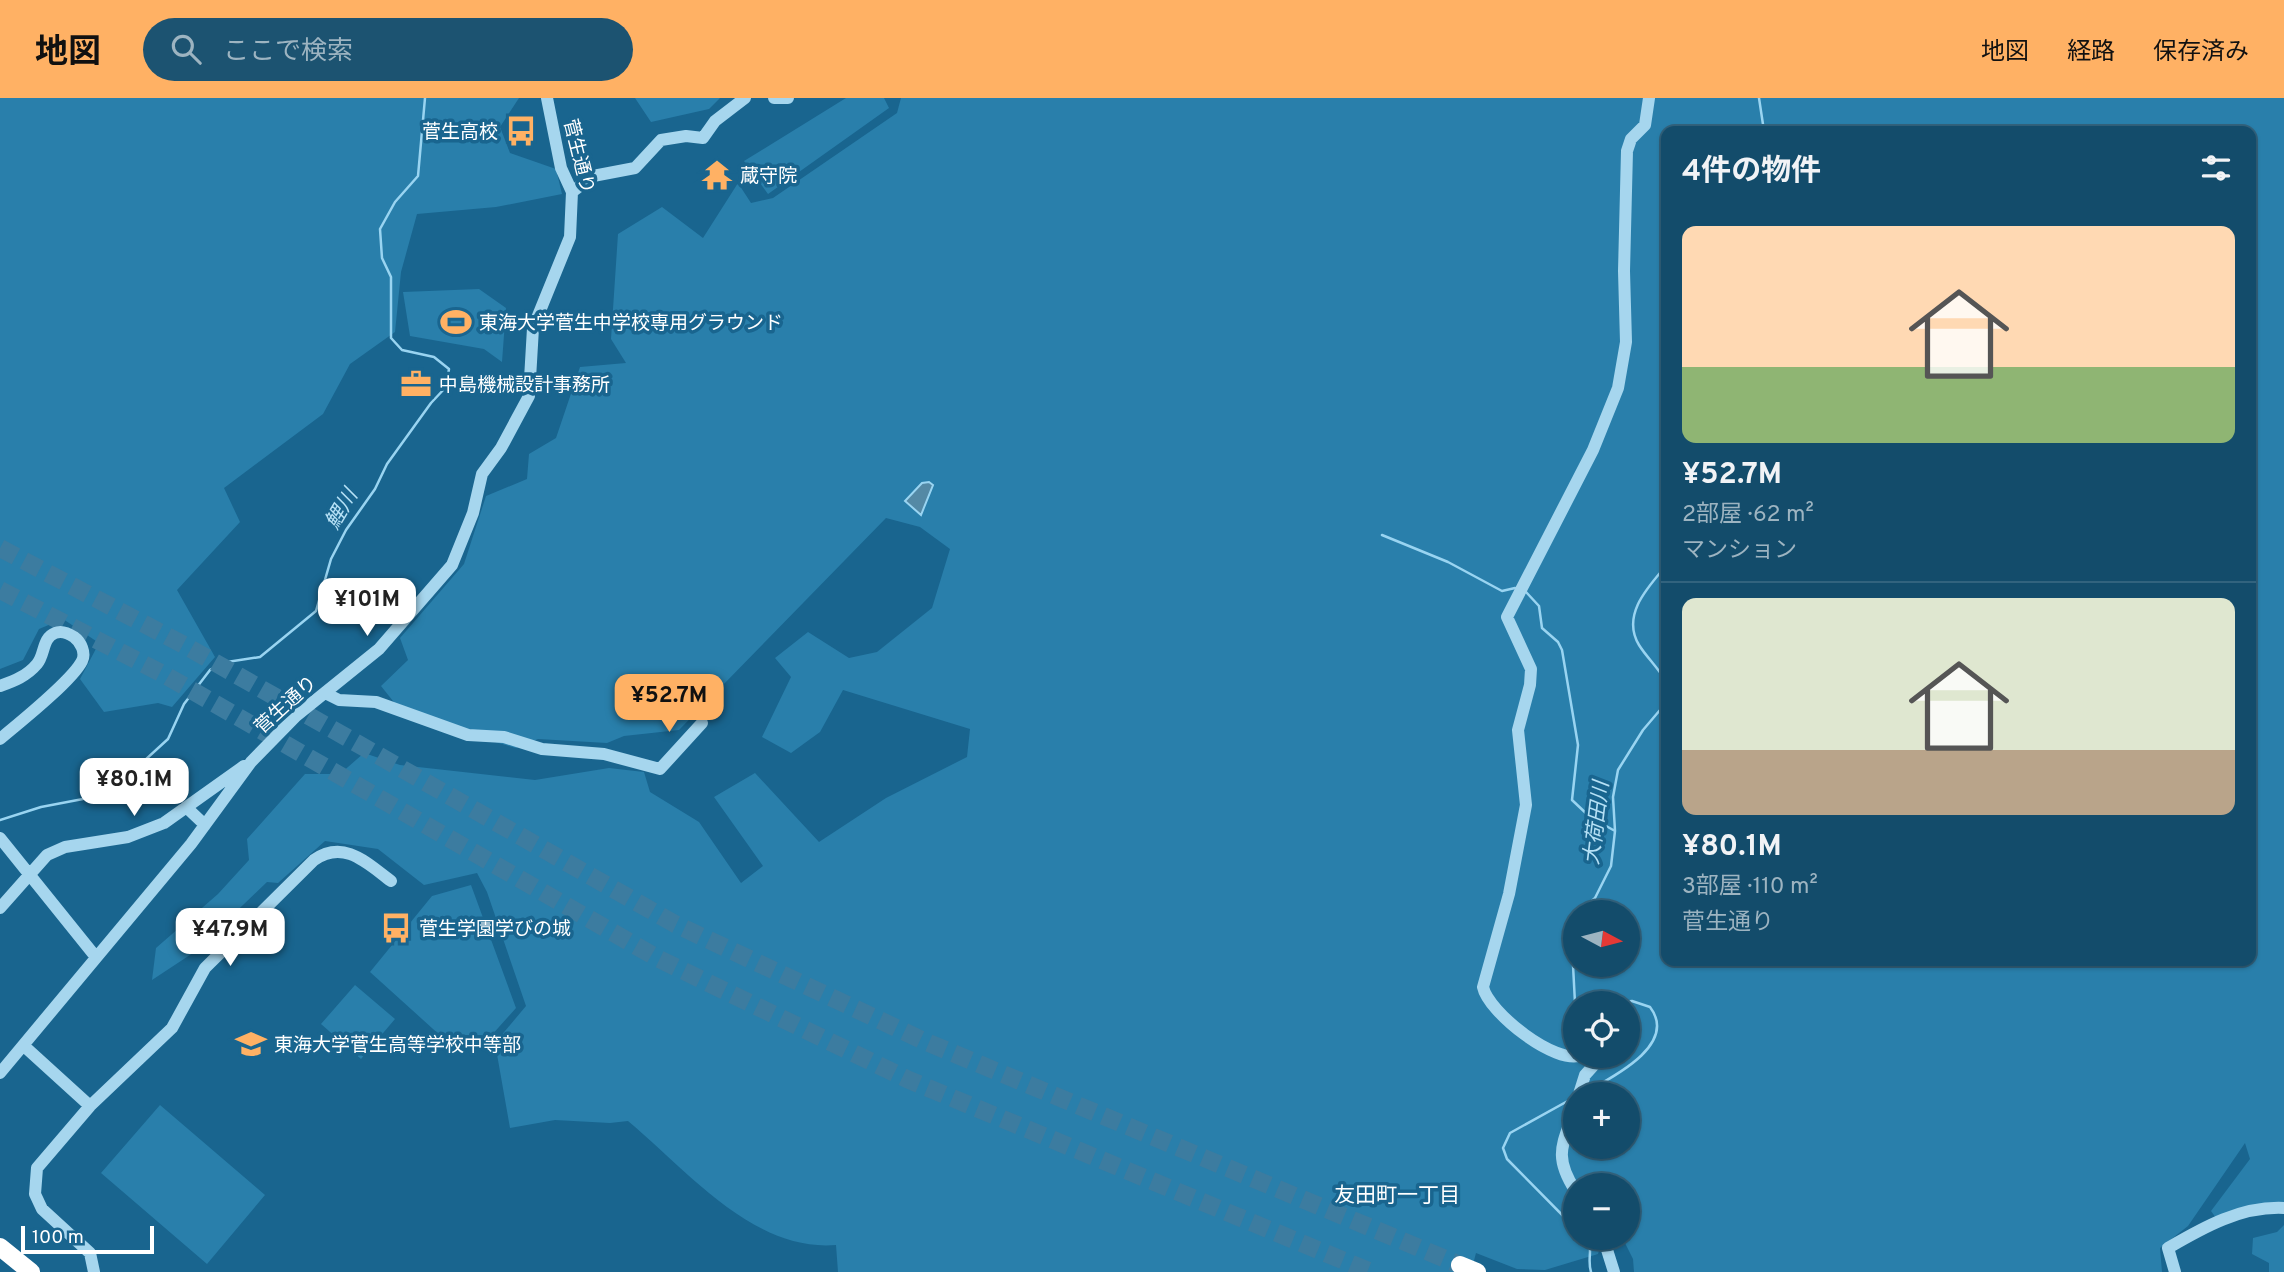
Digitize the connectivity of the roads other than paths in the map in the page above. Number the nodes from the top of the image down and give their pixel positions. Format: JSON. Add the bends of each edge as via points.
{"nodes":[{"id":1,"x":547,"y":98,"type":"edge"},
{"id":2,"x":745,"y":98,"type":"edge"},
{"id":3,"x":774,"y":98,"type":"edge"},
{"id":4,"x":788,"y":98,"type":"edge"},
{"id":5,"x":1649,"y":98,"type":"edge"},
{"id":6,"x":572,"y":192,"type":"junction"},
{"id":7,"x":0,"y":686,"type":"edge"},
{"id":8,"x":325,"y":692,"type":"junction"},
{"id":9,"x":702,"y":723,"type":"dead end"},
{"id":10,"x":0,"y":739,"type":"edge"},
{"id":11,"x":251,"y":762,"type":"junction"},
{"id":12,"x":186,"y":807,"type":"junction"},
{"id":13,"x":205,"y":825,"type":"junction"},
{"id":14,"x":0,"y":838,"type":"edge"},
{"id":15,"x":28,"y":874,"type":"junction"},
{"id":16,"x":391,"y":881,"type":"dead end"},
{"id":17,"x":0,"y":908,"type":"edge"},
{"id":18,"x":95,"y":956,"type":"junction"},
{"id":19,"x":24,"y":1045,"type":"junction"},
{"id":20,"x":1563,"y":1056,"type":"edge"},
{"id":21,"x":0,"y":1073,"type":"edge"},
{"id":22,"x":90,"y":1106,"type":"junction"},
{"id":23,"x":1563,"y":1142,"type":"edge"},
{"id":24,"x":1566,"y":1173,"type":"edge"},
{"id":25,"x":2284,"y":1208,"type":"edge"},
{"id":26,"x":0,"y":1247,"type":"edge"},
{"id":27,"x":1607,"y":1250,"type":"edge"},
{"id":28,"x":31,"y":1272,"type":"edge"},
{"id":29,"x":94,"y":1272,"type":"edge"},
{"id":30,"x":1614,"y":1272,"type":"edge"},
{"id":31,"x":2175,"y":1272,"type":"edge"}],
"edges":[{"from":1,"to":6,"type":"street","name":"菅生通り","via":[[561,168]]},
{"from":2,"to":6,"type":"street","via":[[715,121],[703,138],[661,140],[635,169],[593,176]]},
{"from":3,"to":4,"type":"street"},
{"from":5,"to":20,"type":"street","via":[[1645,125],[1631,139],[1627,151],[1626,342],[1618,388],[1594,450],[1507,617],[1531,669],[1518,730],[1526,805],[1509,894],[1483,987],[1487,999],[1534,1041]]},
{"from":6,"to":8,"type":"street","name":"菅生通り","via":[[570,237],[533,328],[529,396],[482,474],[473,513],[452,565],[379,649]]},
{"from":7,"to":10,"type":"street","via":[[39,663],[47,638],[56,632],[78,639],[82,660]]},
{"from":8,"to":9,"type":"street","via":[[339,700],[376,702],[468,734],[504,737],[542,749],[604,754],[660,769]]},
{"from":8,"to":11,"type":"street","name":"菅生通り"},
{"from":11,"to":12,"type":"street"},
{"from":11,"to":13,"type":"street","name":"菅生通り"},
{"from":12,"to":13,"type":"street"},
{"from":12,"to":15,"type":"street","via":[[164,823],[128,837],[65,847],[47,855]]},
{"from":13,"to":18,"type":"street","name":"菅生通り"},
{"from":14,"to":15,"type":"street"},
{"from":15,"to":17,"type":"street"},
{"from":15,"to":18,"type":"street"},
{"from":16,"to":22,"type":"street","via":[[355,854],[330,852],[314,860],[205,968],[167,1034]]},
{"from":18,"to":19,"type":"street","name":"菅生通り"},
{"from":19,"to":21,"type":"street","name":"菅生通り"},
{"from":19,"to":22,"type":"street"},
{"from":22,"to":29,"type":"street","via":[[41,1161],[34,1184],[43,1209],[90,1253]]},
{"from":23,"to":24,"type":"street","via":[[1560,1151]]},
{"from":25,"to":31,"type":"street","via":[[2241,1212],[2190,1235],[2168,1248]]},
{"from":26,"to":28,"type":"highway"},
{"from":27,"to":30,"type":"street"}]}
